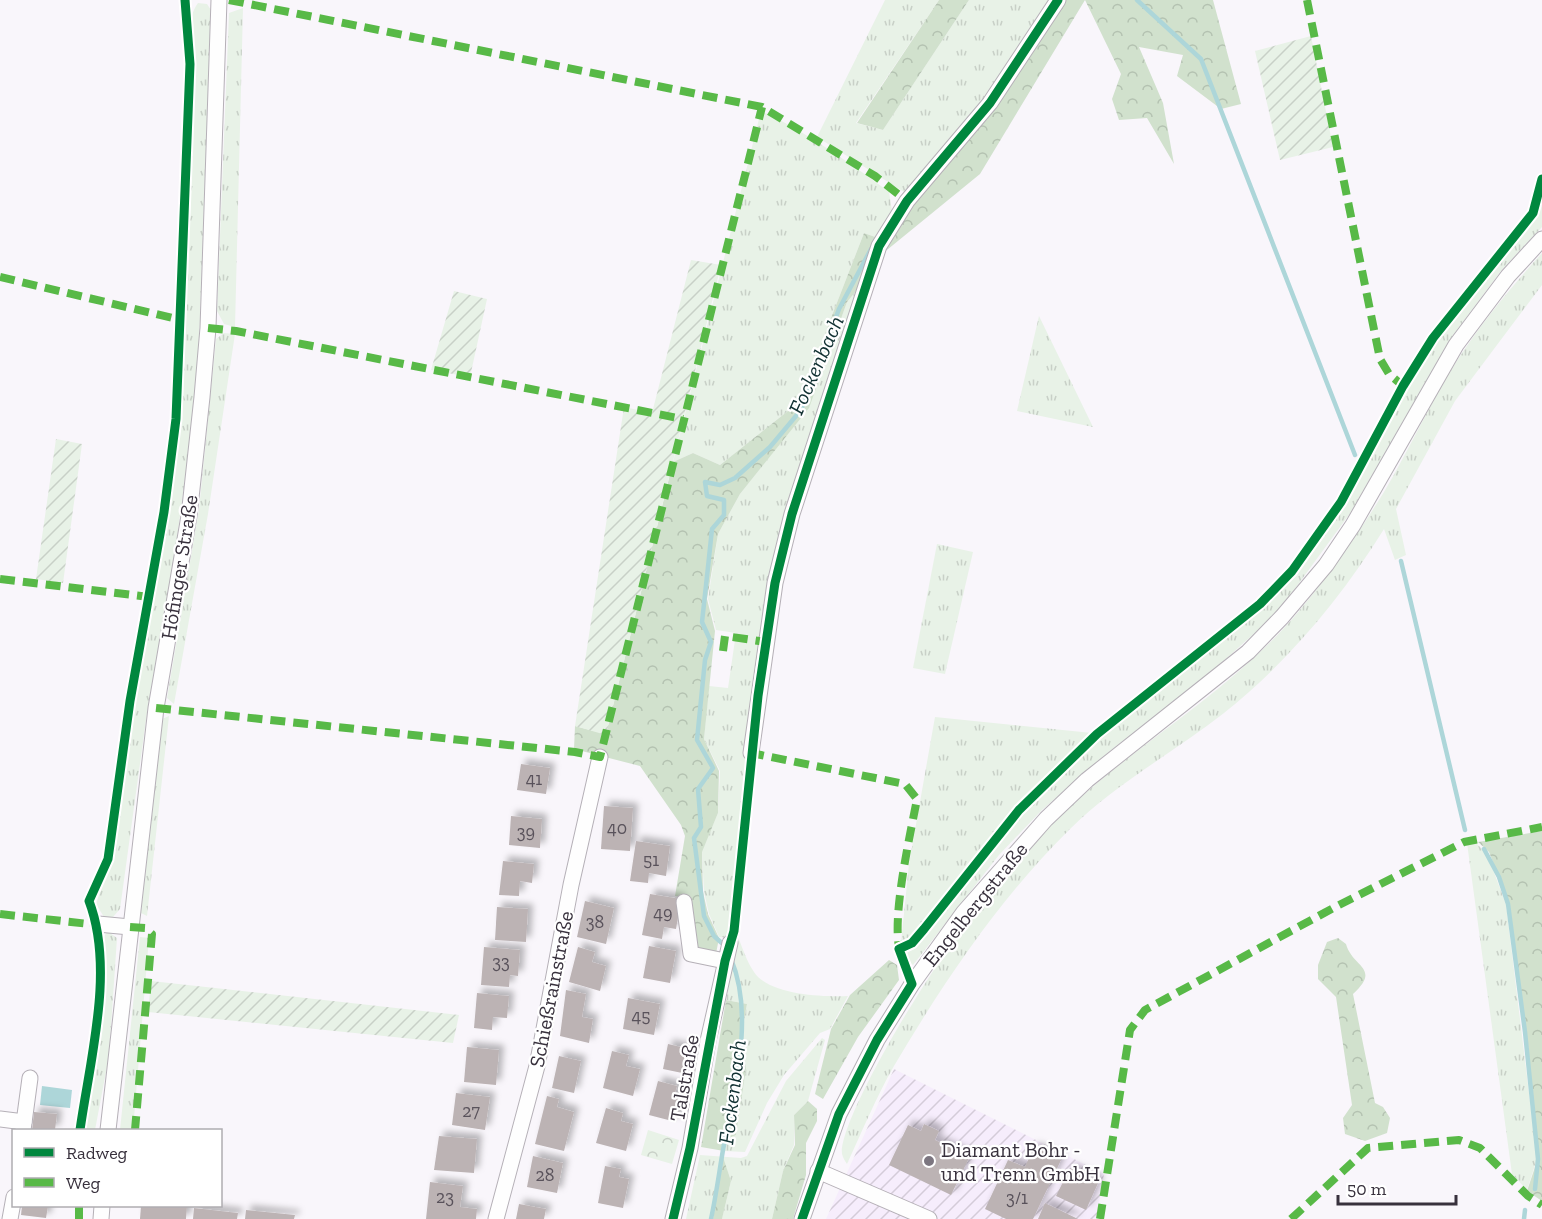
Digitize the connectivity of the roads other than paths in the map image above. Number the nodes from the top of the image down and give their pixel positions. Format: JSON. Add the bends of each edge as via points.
{"nodes":[{"id":1,"x":219,"y":0,"type":"edge"},
{"id":2,"x":1058,"y":0,"type":"edge"},
{"id":3,"x":1542,"y":239,"type":"edge"},
{"id":4,"x":751,"y":753,"type":"dead end"},
{"id":5,"x":600,"y":758,"type":"dead end"},
{"id":6,"x":684,"y":902,"type":"dead end"},
{"id":7,"x":98,"y":924,"type":"dead end"},
{"id":8,"x":130,"y":927,"type":"junction"},
{"id":9,"x":730,"y":943,"type":"dead end"},
{"id":10,"x":725,"y":960,"type":"junction"},
{"id":11,"x":30,"y":1078,"type":"dead end"},
{"id":12,"x":0,"y":1119,"type":"edge"},
{"id":13,"x":23,"y":1126,"type":"edge"},
{"id":14,"x":108,"y":1129,"type":"edge"},
{"id":15,"x":818,"y":1171,"type":"junction"},
{"id":16,"x":496,"y":1219,"type":"edge"},
{"id":17,"x":673,"y":1219,"type":"edge"},
{"id":18,"x":802,"y":1219,"type":"edge"},
{"id":19,"x":929,"y":1219,"type":"edge"}],
"edges":[{"from":1,"to":8,"type":"street","name":"Höfinger Straße","via":[[208,328],[202,397],[189,516],[156,708]]},
{"from":2,"to":4,"type":"street","via":[[990,103],[907,201],[879,246],[792,514],[776,583]]},
{"from":3,"to":15,"type":"street","name":"Engelbergstraße","via":[[1508,276],[1456,345],[1326,565],[1248,652],[1087,780],[1046,819],[964,912],[877,1040],[839,1114]]},
{"from":5,"to":16,"type":"street","name":"Schießrainstraße","via":[[537,1066]]},
{"from":6,"to":10,"type":"street","via":[[691,954]]},
{"from":7,"to":8,"type":"street"},
{"from":8,"to":14,"type":"street","name":"Höfinger Straße"},
{"from":9,"to":10,"type":"street","name":"Talstraße"},
{"from":10,"to":17,"type":"street","name":"Talstraße"},
{"from":11,"to":13,"type":"street"},
{"from":12,"to":13,"type":"street"},
{"from":15,"to":18,"type":"street","name":"Engelbergstraße"},
{"from":15,"to":19,"type":"street"}]}
